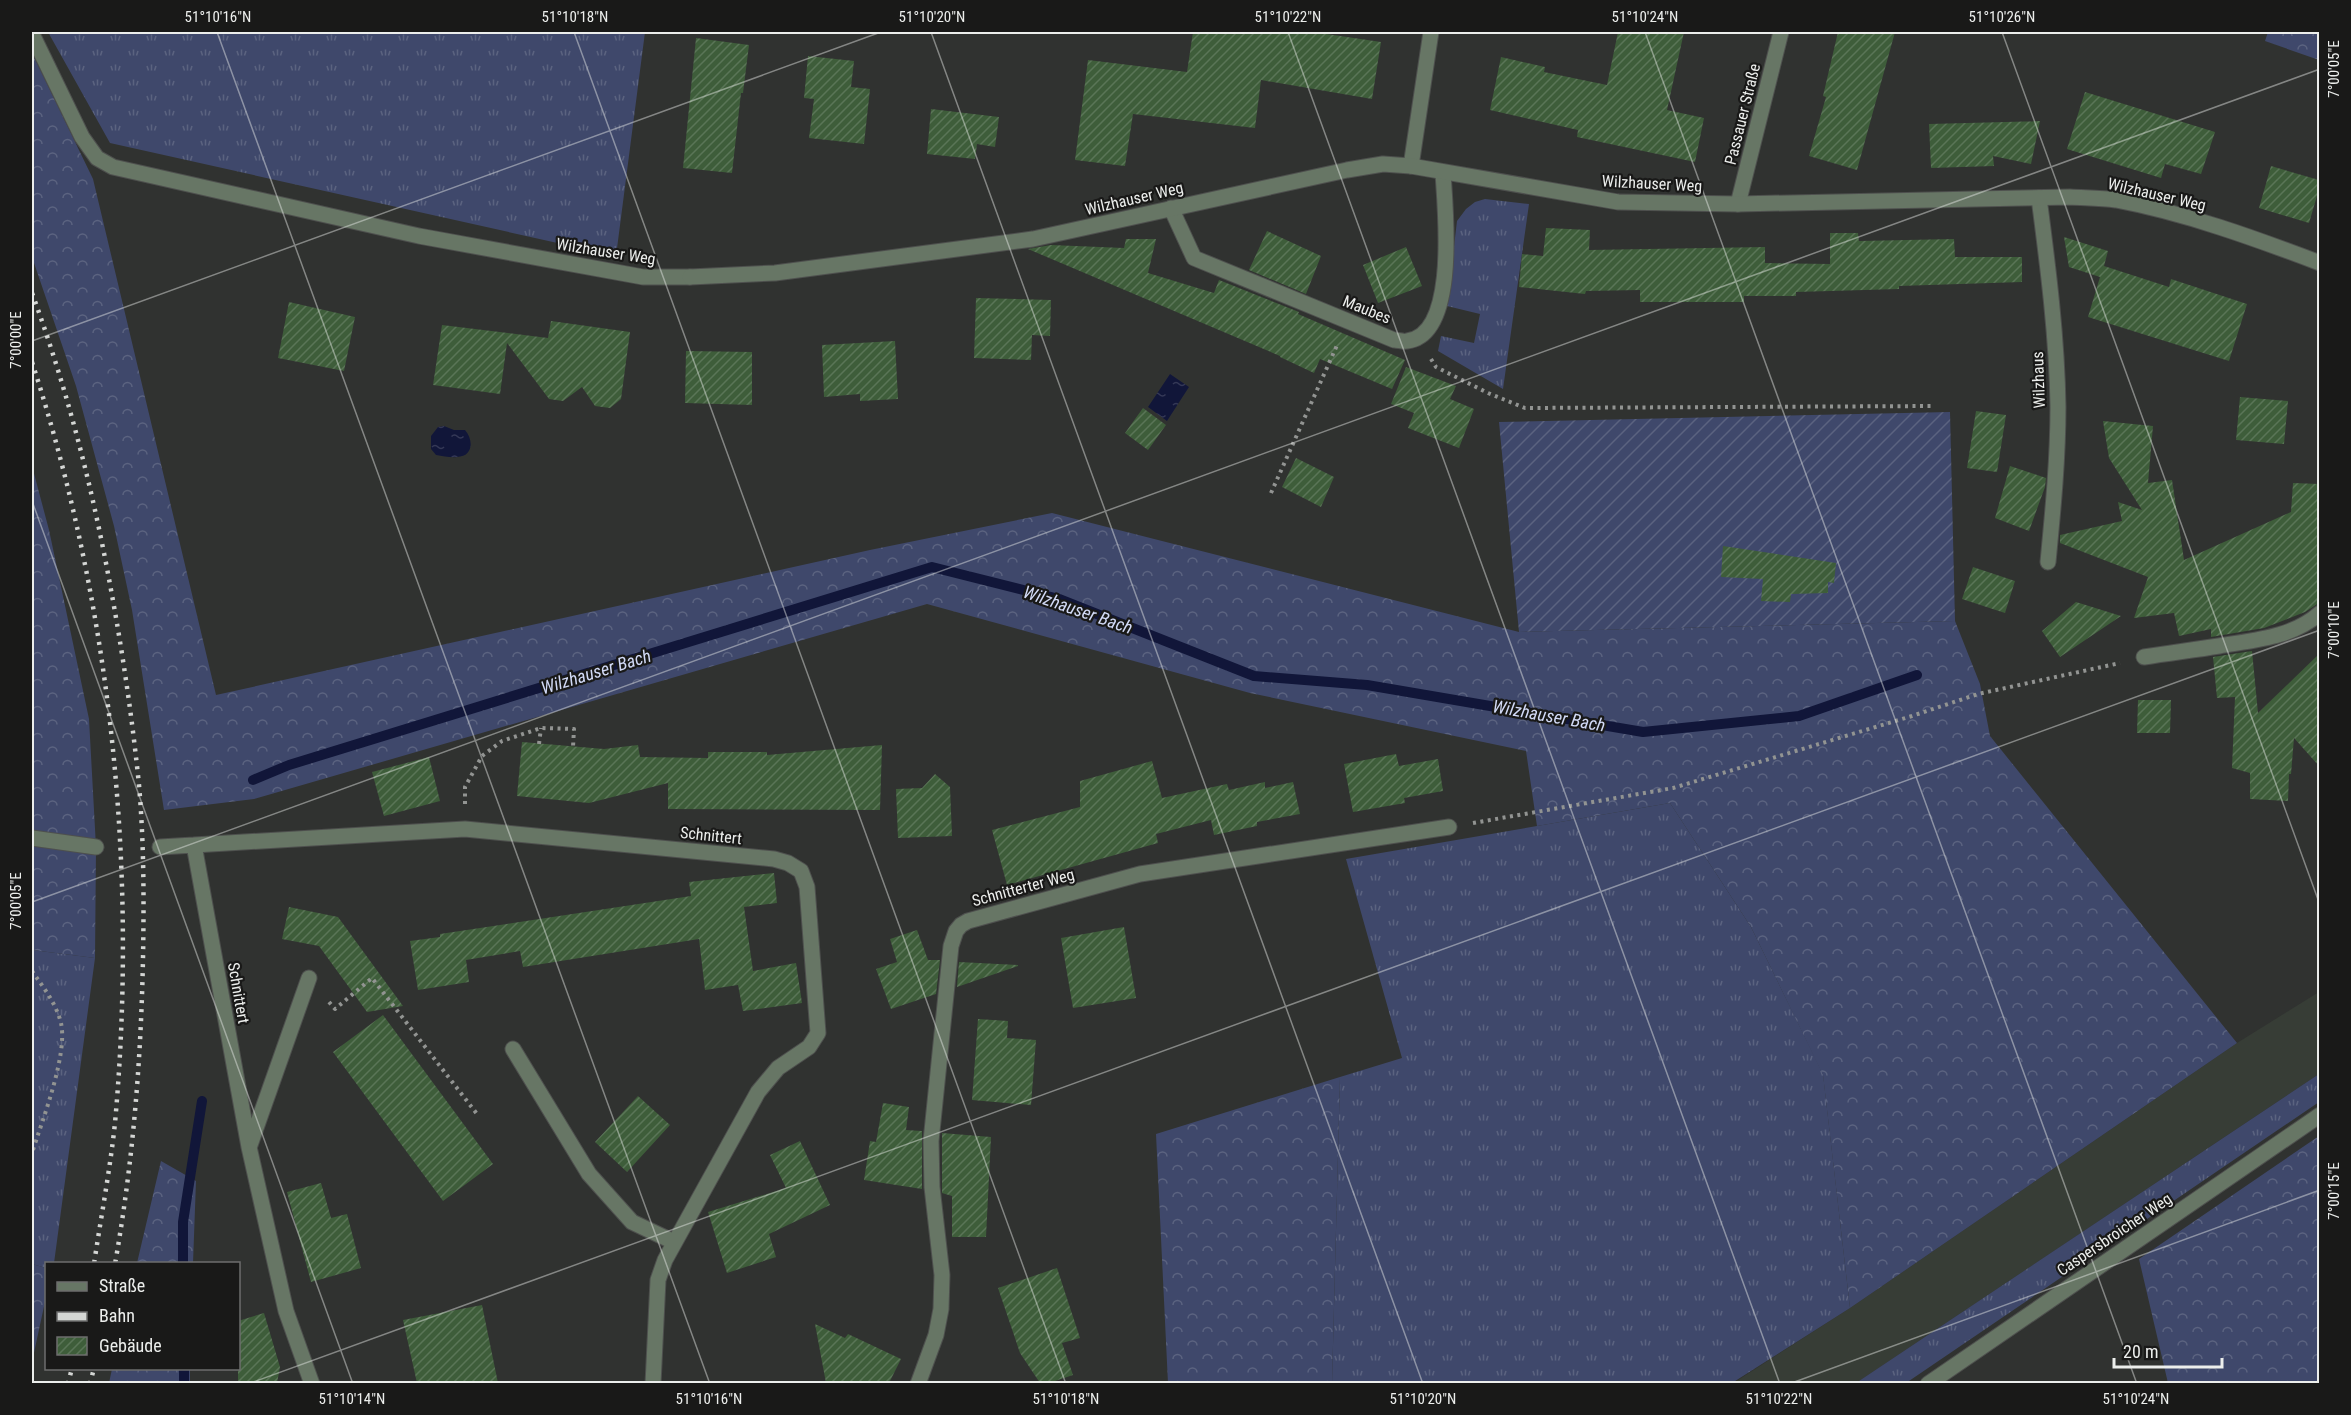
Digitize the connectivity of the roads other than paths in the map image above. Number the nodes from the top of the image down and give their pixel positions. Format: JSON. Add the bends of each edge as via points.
{"nodes":[{"id":1,"x":1431,"y":32,"type":"edge"},
{"id":2,"x":1781,"y":32,"type":"edge"},
{"id":3,"x":32,"y":34,"type":"edge"},
{"id":4,"x":1411,"y":166,"type":"junction"},
{"id":5,"x":1443,"y":172,"type":"junction"},
{"id":6,"x":2039,"y":198,"type":"junction"},
{"id":7,"x":1738,"y":204,"type":"junction"},
{"id":8,"x":1171,"y":208,"type":"junction"},
{"id":9,"x":2319,"y":263,"type":"edge"},
{"id":10,"x":2048,"y":562,"type":"dead end"},
{"id":11,"x":2319,"y":613,"type":"edge"},
{"id":12,"x":2144,"y":657,"type":"road end"},
{"id":13,"x":1449,"y":827,"type":"road end"},
{"id":14,"x":32,"y":838,"type":"edge"},
{"id":15,"x":194,"y":844,"type":"junction"},
{"id":16,"x":96,"y":847,"type":"dead end"},
{"id":17,"x":160,"y":847,"type":"dead end"},
{"id":18,"x":309,"y":978,"type":"road end"},
{"id":19,"x":513,"y":1049,"type":"dead end"},
{"id":20,"x":2319,"y":1115,"type":"edge"},
{"id":21,"x":249,"y":1147,"type":"junction"},
{"id":22,"x":674,"y":1242,"type":"junction"},
{"id":23,"x":312,"y":1383,"type":"edge"},
{"id":24,"x":653,"y":1383,"type":"edge"},
{"id":25,"x":918,"y":1383,"type":"edge"},
{"id":26,"x":1929,"y":1383,"type":"edge"}],
"edges":[{"from":1,"to":4,"type":"street"},
{"from":2,"to":7,"type":"street","name":"Passauer Straße"},
{"from":3,"to":8,"type":"street","name":"Wilzhauser Weg","via":[[82,137],[97,158],[112,167],[419,236],[643,277],[775,273],[1033,239]]},
{"from":4,"to":5,"type":"street","name":"Wilzhauser Weg"},
{"from":4,"to":8,"type":"street","name":"Wilzhauser Weg","via":[[1383,164],[1347,170]]},
{"from":5,"to":7,"type":"street","name":"Wilzhauser Weg","via":[[1617,202]]},
{"from":5,"to":8,"type":"street","name":"Maubes","via":[[1447,267],[1437,314],[1420,337],[1407,342],[1194,258]]},
{"from":6,"to":7,"type":"street","name":"Wilzhauser Weg"},
{"from":6,"to":9,"type":"street","name":"Wilzhauser Weg","via":[[2114,200],[2159,210]]},
{"from":6,"to":10,"type":"street","name":"Wilzhaus","via":[[2058,406],[2057,469]]},
{"from":11,"to":12,"type":"street","via":[[2291,632],[2268,638]]},
{"from":13,"to":25,"type":"street","name":"Schnitterter Weg","via":[[1140,874],[1006,909],[961,925],[951,946],[931,1141],[942,1275],[941,1309]]},
{"from":14,"to":16,"type":"street"},
{"from":15,"to":17,"type":"street","name":"Schnittert"},
{"from":15,"to":21,"type":"street","name":"Schnittert"},
{"from":15,"to":22,"type":"street","name":"Schnittert","via":[[465,829],[774,859],[801,871],[807,887],[818,1033],[809,1047],[778,1068],[758,1092]]},
{"from":18,"to":21,"type":"street"},
{"from":19,"to":22,"type":"street","via":[[590,1174],[632,1222]]},
{"from":20,"to":26,"type":"street","name":"Caspersbroicher Weg"},
{"from":21,"to":23,"type":"street","name":"Schnittert","via":[[286,1311]]},
{"from":22,"to":24,"type":"street","name":"Schnittert","via":[[658,1280]]}]}
